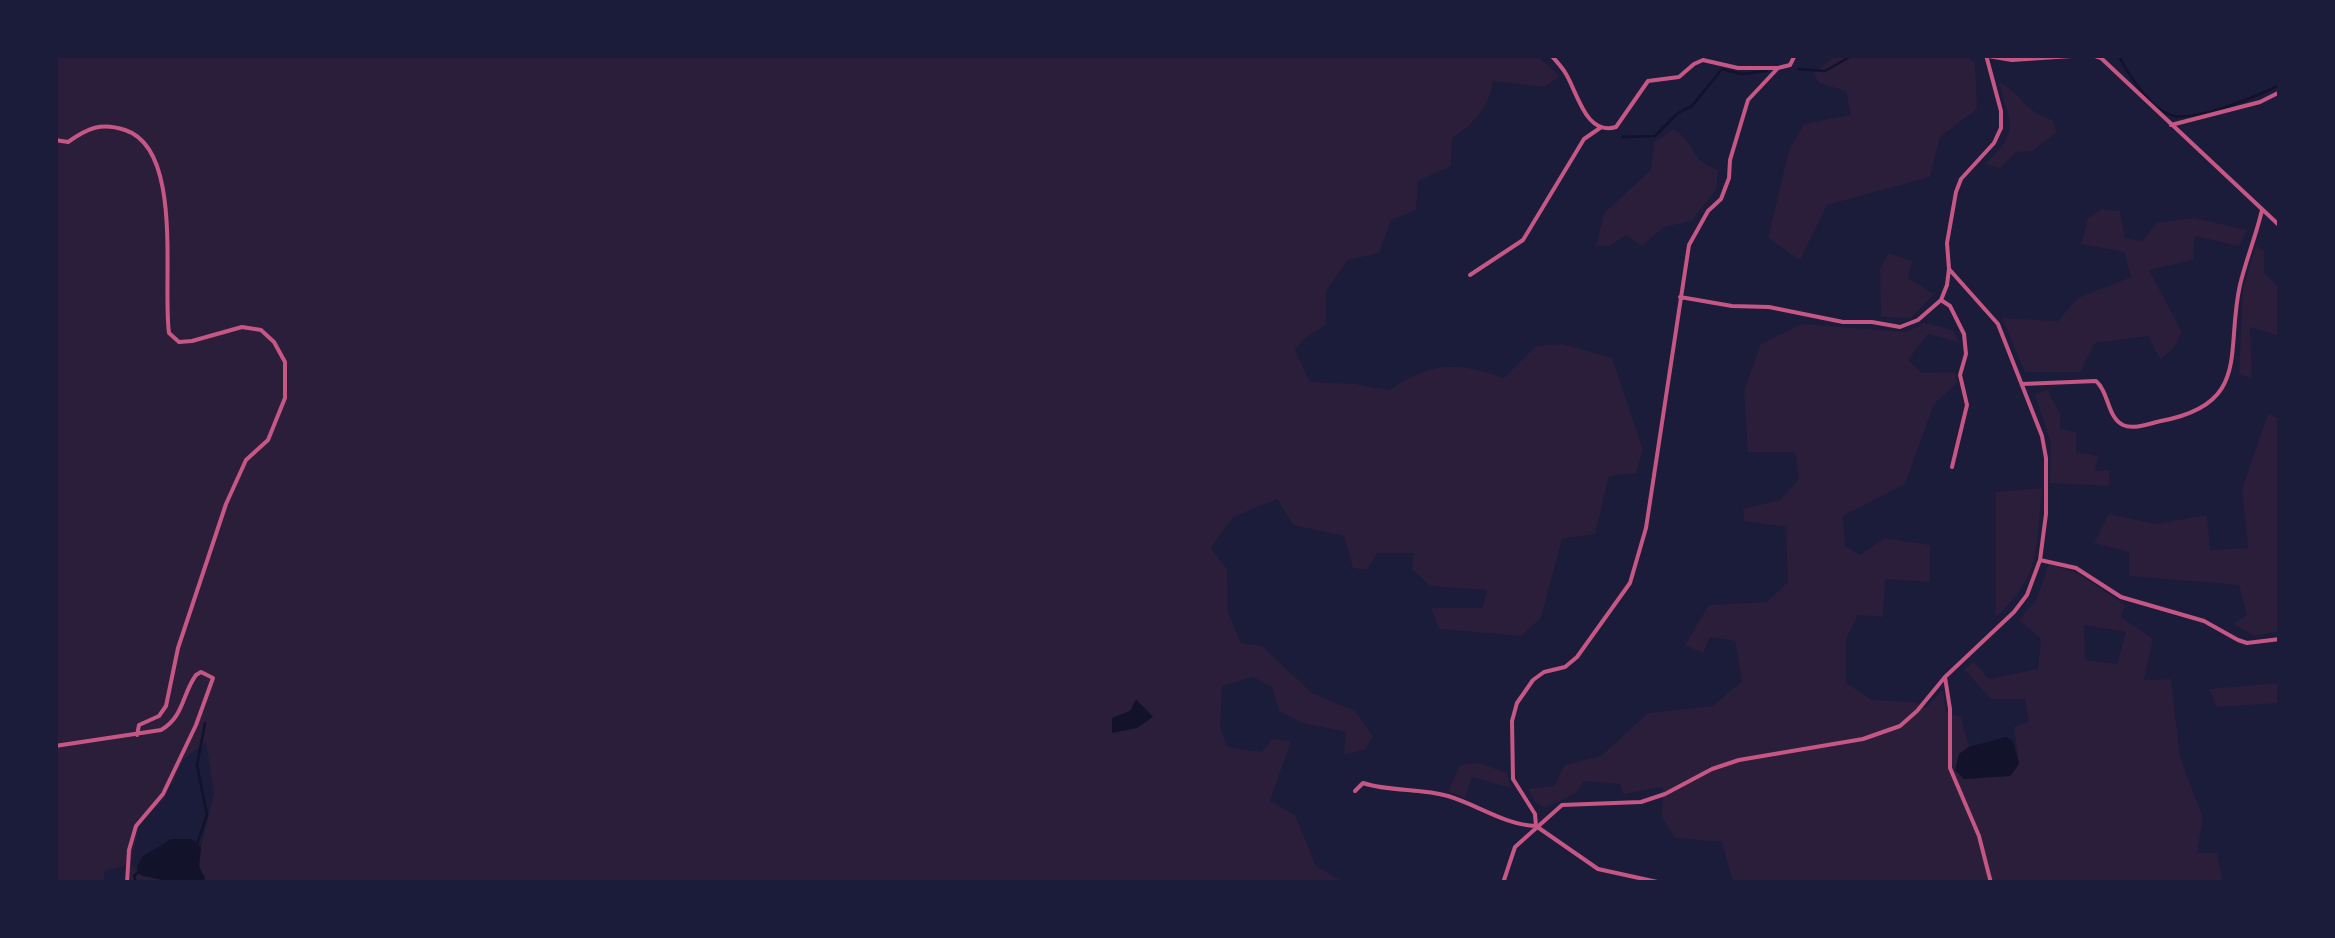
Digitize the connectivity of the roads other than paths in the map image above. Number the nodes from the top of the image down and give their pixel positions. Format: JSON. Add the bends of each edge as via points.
{"nodes":[{"id":1,"x":1552,"y":55,"type":"edge"},
{"id":2,"x":1795,"y":55,"type":"edge"},
{"id":3,"x":1986,"y":55,"type":"edge"},
{"id":4,"x":2090,"y":55,"type":"edge"},
{"id":5,"x":1778,"y":68,"type":"junction"},
{"id":6,"x":2280,"y":92,"type":"edge"},
{"id":7,"x":2171,"y":125,"type":"junction"},
{"id":8,"x":1600,"y":128,"type":"junction"},
{"id":9,"x":55,"y":140,"type":"edge"},
{"id":10,"x":2262,"y":210,"type":"junction"},
{"id":11,"x":2280,"y":226,"type":"edge"},
{"id":12,"x":1950,"y":270,"type":"junction"},
{"id":13,"x":1470,"y":274,"type":"dead end"},
{"id":14,"x":1680,"y":298,"type":"junction"},
{"id":15,"x":1940,"y":300,"type":"junction"},
{"id":16,"x":2022,"y":384,"type":"junction"},
{"id":17,"x":1952,"y":467,"type":"dead end"},
{"id":18,"x":2040,"y":560,"type":"junction"},
{"id":19,"x":2280,"y":639,"type":"edge"},
{"id":20,"x":1945,"y":677,"type":"junction"},
{"id":21,"x":137,"y":735,"type":"junction"},
{"id":22,"x":55,"y":746,"type":"edge"},
{"id":23,"x":1355,"y":791,"type":"dead end"},
{"id":24,"x":1536,"y":826,"type":"junction"},
{"id":25,"x":127,"y":883,"type":"edge"},
{"id":26,"x":1502,"y":883,"type":"edge"},
{"id":27,"x":1662,"y":883,"type":"edge"},
{"id":28,"x":1992,"y":883,"type":"edge"}],
"edges":[{"from":1,"to":8,"type":"street"},
{"from":2,"to":5,"type":"street"},
{"from":3,"to":4,"type":"street"},
{"from":3,"to":12,"type":"street","via":[[2002,128],[1956,192],[1947,243]]},
{"from":4,"to":7,"type":"street"},
{"from":5,"to":8,"type":"street","via":[[1703,60],[1679,77],[1648,81],[1616,127]]},
{"from":5,"to":14,"type":"street","via":[[1748,100],[1725,188],[1689,244]]},
{"from":6,"to":7,"type":"street"},
{"from":7,"to":10,"type":"street"},
{"from":8,"to":13,"type":"street","via":[[1584,139],[1522,240]]},
{"from":9,"to":21,"type":"street","via":[[68,142],[104,126],[141,136],[152,152],[166,215],[168,333],[179,342],[230,329],[261,330],[286,362],[285,398],[268,440],[246,460],[226,504],[178,648],[166,706]]},
{"from":10,"to":11,"type":"street"},
{"from":10,"to":16,"type":"street","via":[[2240,285],[2232,370],[2202,407],[2131,427],[2115,418],[2096,382]]},
{"from":12,"to":15,"type":"street"},
{"from":12,"to":16,"type":"street","via":[[1998,324]]},
{"from":14,"to":15,"type":"street","via":[[1900,327]]},
{"from":14,"to":24,"type":"street","via":[[1646,528],[1630,583],[1578,657],[1533,680],[1516,703],[1513,779]]},
{"from":15,"to":17,"type":"street","via":[[1964,334],[1966,354],[1960,375],[1967,405]]},
{"from":16,"to":18,"type":"street","via":[[2046,458]]},
{"from":18,"to":19,"type":"street","via":[[2076,568],[2121,598],[2204,621],[2247,643]]},
{"from":18,"to":20,"type":"street","via":[[2014,612]]},
{"from":20,"to":24,"type":"street","via":[[1917,711],[1883,733],[1739,760],[1642,802],[1562,805]]},
{"from":20,"to":28,"type":"street","via":[[1950,768]]},
{"from":21,"to":22,"type":"street"},
{"from":21,"to":25,"type":"street","via":[[172,724],[196,675],[212,678],[163,794],[136,826]]},
{"from":23,"to":24,"type":"street","via":[[1363,784],[1446,795]]},
{"from":24,"to":26,"type":"street","via":[[1516,848]]},
{"from":24,"to":27,"type":"street","via":[[1598,868]]}]}
